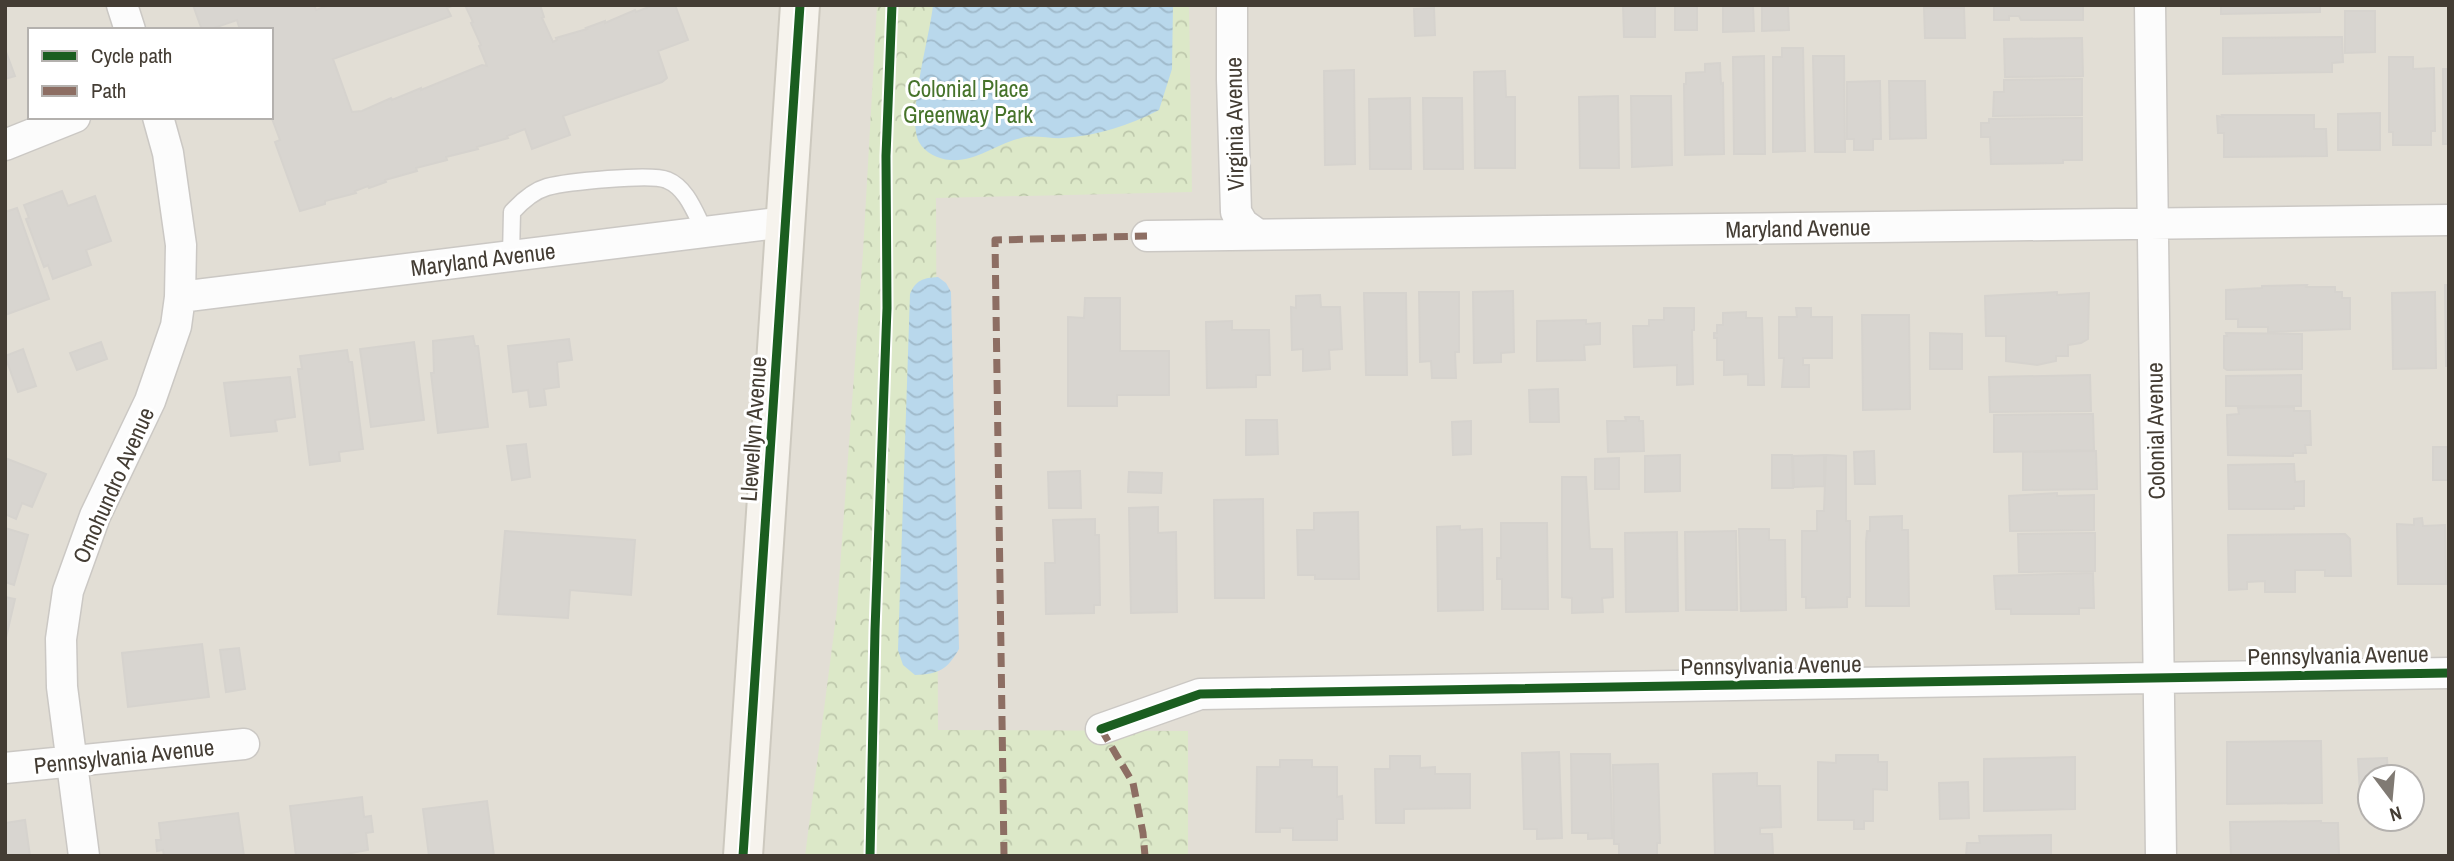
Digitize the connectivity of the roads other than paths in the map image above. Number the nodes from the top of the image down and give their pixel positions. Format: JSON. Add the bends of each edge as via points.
{"nodes":[{"id":1,"x":121,"y":5,"type":"edge"},
{"id":2,"x":800,"y":5,"type":"edge"},
{"id":3,"x":1232,"y":5,"type":"edge"},
{"id":4,"x":2150,"y":5,"type":"edge"},
{"id":5,"x":129,"y":28,"type":"edge"},
{"id":6,"x":70,"y":119,"type":"edge"},
{"id":7,"x":159,"y":119,"type":"edge"},
{"id":8,"x":5,"y":145,"type":"edge"},
{"id":9,"x":2449,"y":220,"type":"edge"},
{"id":10,"x":786,"y":222,"type":"junction"},
{"id":11,"x":2153,"y":225,"type":"junction"},
{"id":12,"x":705,"y":232,"type":"junction"},
{"id":13,"x":1257,"y":234,"type":"junction"},
{"id":14,"x":1147,"y":236,"type":"dead end"},
{"id":15,"x":511,"y":256,"type":"junction"},
{"id":16,"x":180,"y":297,"type":"junction"},
{"id":17,"x":2449,"y":673,"type":"edge"},
{"id":18,"x":2158,"y":677,"type":"junction"},
{"id":19,"x":1101,"y":729,"type":"dead end"},
{"id":20,"x":244,"y":744,"type":"dead end"},
{"id":21,"x":71,"y":760,"type":"junction"},
{"id":22,"x":5,"y":768,"type":"edge"},
{"id":23,"x":84,"y":856,"type":"edge"},
{"id":24,"x":743,"y":856,"type":"edge"},
{"id":25,"x":2161,"y":856,"type":"edge"}],
"edges":[{"from":1,"to":5,"type":"street"},
{"from":2,"to":10,"type":"street","name":"Llewellyn Avenue"},
{"from":3,"to":13,"type":"street","name":"Virginia Avenue","via":[[1236,212]]},
{"from":4,"to":11,"type":"street","name":"Colonial Avenue"},
{"from":6,"to":8,"type":"street"},
{"from":7,"to":16,"type":"street","name":"Omohundro Avenue","via":[[181,244]]},
{"from":9,"to":11,"type":"street","name":"Maryland Avenue"},
{"from":10,"to":12,"type":"street","name":"Maryland Avenue"},
{"from":10,"to":24,"type":"street","name":"Llewellyn Avenue"},
{"from":11,"to":13,"type":"street","name":"Maryland Avenue"},
{"from":11,"to":18,"type":"street","name":"Colonial Avenue"},
{"from":12,"to":15,"type":"street","name":"Maryland Avenue"},
{"from":12,"to":15,"type":"lane","via":[[683,190],[667,180],[648,175],[547,187],[524,198],[512,212]]},
{"from":13,"to":14,"type":"street","name":"Maryland Avenue"},
{"from":15,"to":16,"type":"street","name":"Maryland Avenue"},
{"from":16,"to":21,"type":"street","name":"Omohundro Avenue","via":[[176,326],[150,401],[95,516],[68,591],[61,639]]},
{"from":17,"to":18,"type":"street","name":"Pennsylvania Avenue"},
{"from":18,"to":19,"type":"street","name":"Pennsylvania Avenue","via":[[1200,694]]},
{"from":18,"to":25,"type":"street","name":"Colonial Avenue"},
{"from":20,"to":21,"type":"street","name":"Pennsylvania Avenue"},
{"from":21,"to":22,"type":"street","name":"Pennsylvania Avenue"},
{"from":21,"to":23,"type":"street","name":"Omohundro Avenue"}]}
